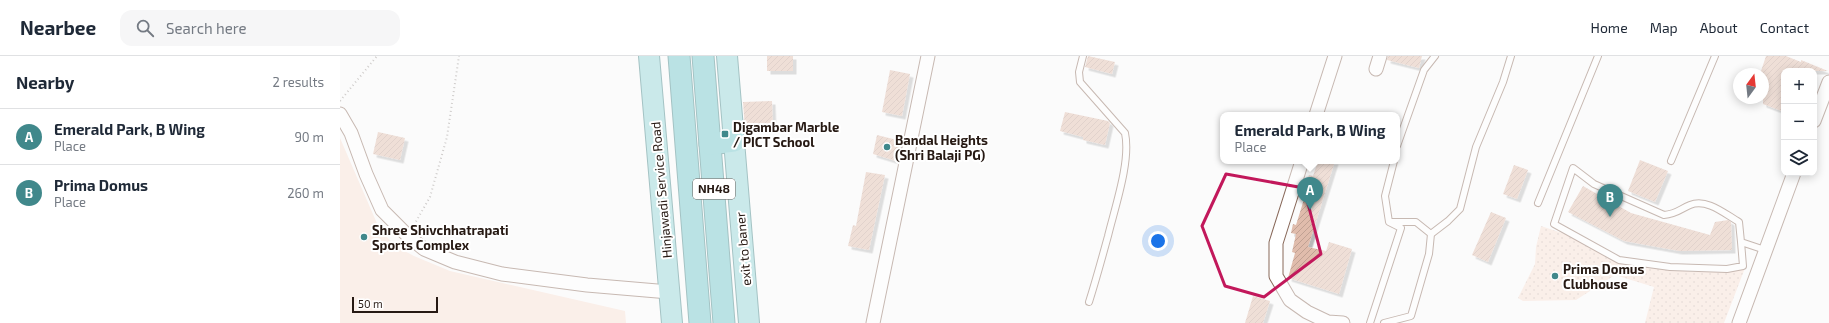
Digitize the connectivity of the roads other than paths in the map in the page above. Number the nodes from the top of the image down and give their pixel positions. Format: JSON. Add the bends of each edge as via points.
{"nodes":[{"id":1,"x":649,"y":56,"type":"edge"},
{"id":2,"x":679,"y":56,"type":"edge"},
{"id":3,"x":703,"y":56,"type":"edge"},
{"id":4,"x":727,"y":56,"type":"edge"},
{"id":5,"x":928,"y":56,"type":"edge"},
{"id":6,"x":1083,"y":56,"type":"edge"},
{"id":7,"x":1335,"y":56,"type":"edge"},
{"id":8,"x":1380,"y":56,"type":"edge"},
{"id":9,"x":1435,"y":56,"type":"edge"},
{"id":10,"x":1511,"y":56,"type":"edge"},
{"id":11,"x":1598,"y":56,"type":"edge"},
{"id":12,"x":1715,"y":56,"type":"edge"},
{"id":13,"x":1376,"y":69,"type":"dead end"},
{"id":14,"x":1829,"y":82,"type":"edge"},
{"id":15,"x":1317,"y":112,"type":"edge"},
{"id":16,"x":1817,"y":113,"type":"edge"},
{"id":17,"x":340,"y":114,"type":"edge"},
{"id":18,"x":1400,"y":138,"type":"edge"},
{"id":19,"x":734,"y":141,"type":"junction"},
{"id":20,"x":710,"y":144,"type":"junction"},
{"id":21,"x":1671,"y":162,"type":"dead end"},
{"id":22,"x":1301,"y":164,"type":"edge"},
{"id":23,"x":1393,"y":164,"type":"edge"},
{"id":24,"x":1793,"y":176,"type":"edge"},
{"id":25,"x":1538,"y":203,"type":"dead end"},
{"id":26,"x":1389,"y":222,"type":"junction"},
{"id":27,"x":1431,"y":234,"type":"junction"},
{"id":28,"x":1741,"y":242,"type":"junction"},
{"id":29,"x":1765,"y":250,"type":"junction"},
{"id":30,"x":669,"y":292,"type":"junction"},
{"id":31,"x":1089,"y":302,"type":"dead end"},
{"id":32,"x":1305,"y":317,"type":"edge"},
{"id":33,"x":672,"y":323,"type":"edge"},
{"id":34,"x":700,"y":323,"type":"edge"},
{"id":35,"x":724,"y":323,"type":"edge"},
{"id":36,"x":749,"y":323,"type":"edge"},
{"id":37,"x":873,"y":323,"type":"edge"},
{"id":38,"x":1343,"y":323,"type":"edge"},
{"id":39,"x":1370,"y":323,"type":"edge"},
{"id":40,"x":1384,"y":323,"type":"edge"},
{"id":41,"x":1739,"y":323,"type":"edge"}],
"edges":[{"from":1,"to":30,"type":"main road","name":"Hinjawadi Service Road"},
{"from":2,"to":34,"type":"highway","number":"NH48"},
{"from":3,"to":20,"type":"highway","number":"NH48"},
{"from":4,"to":19,"type":"main road","name":"exit to baner"},
{"from":5,"to":37,"type":"street"},
{"from":6,"to":31,"type":"lane","via":[[1079,72],[1080,82],[1124,133],[1127,142],[1115,209]]},
{"from":7,"to":15,"type":"street"},
{"from":8,"to":13,"type":"street"},
{"from":9,"to":18,"type":"lane","via":[[1424,70]]},
{"from":10,"to":27,"type":"lane","via":[[1476,147],[1460,209]]},
{"from":11,"to":25,"type":"lane"},
{"from":12,"to":21,"type":"lane"},
{"from":14,"to":16,"type":"street"},
{"from":17,"to":30,"type":"street","via":[[351,133],[382,210],[424,249],[454,262],[502,274]]},
{"from":19,"to":20,"type":"highway"},
{"from":19,"to":36,"type":"main road","name":"exit to baner"},
{"from":20,"to":35,"type":"highway","number":"NH48"},
{"from":22,"to":32,"type":"street","via":[[1276,243],[1276,276],[1290,300]]},
{"from":23,"to":26,"type":"lane","via":[[1385,196]]},
{"from":24,"to":29,"type":"street"},
{"from":26,"to":27,"type":"lane","via":[[1416,222]]},
{"from":26,"to":39,"type":"lane","via":[[1401,228]]},
{"from":27,"to":40,"type":"lane","via":[[1429,254],[1411,316]]},
{"from":28,"to":28,"type":"lane","via":[[1739,222],[1707,204],[1697,203],[1675,214],[1664,215],[1594,184],[1573,168],[1554,224],[1619,260],[1670,267],[1727,269],[1743,266]]},
{"from":28,"to":29,"type":"lane"},
{"from":29,"to":41,"type":"street"},
{"from":30,"to":33,"type":"main road","name":"Hinjawadi Service Road"},
{"from":32,"to":38,"type":"street"}]}
